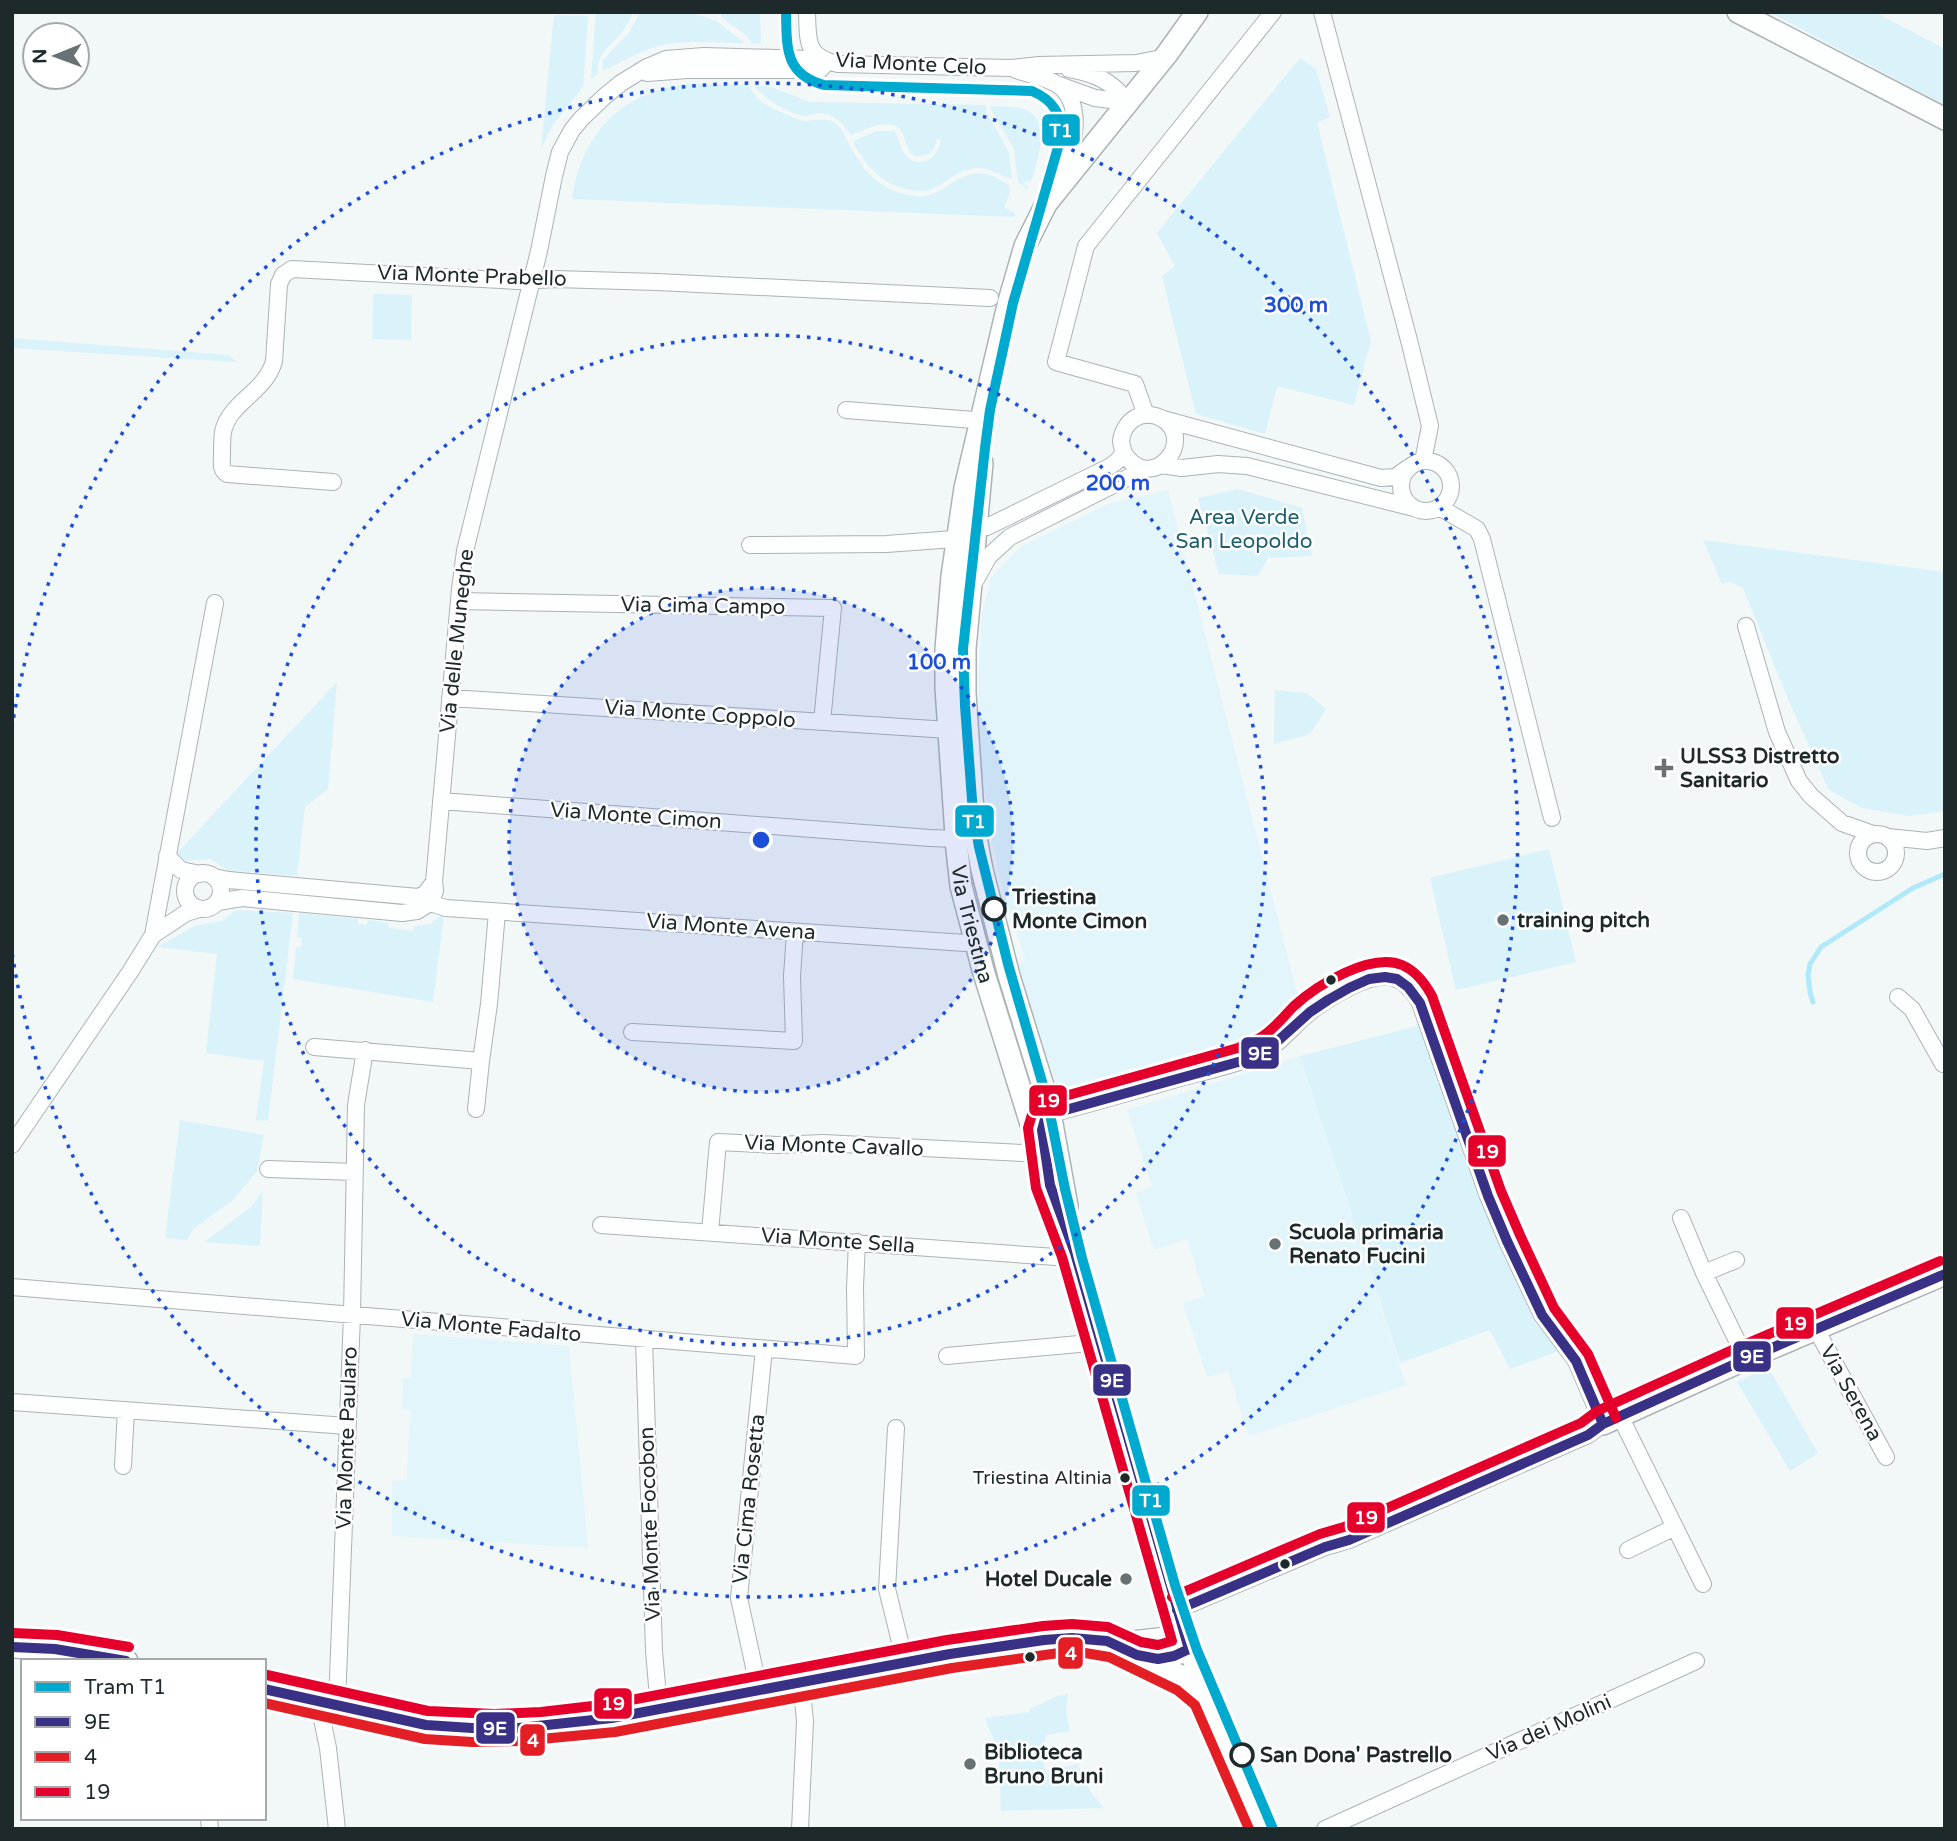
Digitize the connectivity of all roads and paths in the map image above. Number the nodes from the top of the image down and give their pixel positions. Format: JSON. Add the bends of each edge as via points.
{"nodes":[{"id":1,"x":807,"y":12,"type":"edge"},
{"id":2,"x":1197,"y":12,"type":"edge"},
{"id":3,"x":1211,"y":12,"type":"edge"},
{"id":4,"x":1273,"y":12,"type":"edge"},
{"id":5,"x":1322,"y":12,"type":"edge"},
{"id":6,"x":1738,"y":12,"type":"edge"},
{"id":7,"x":1166,"y":53,"type":"junction"},
{"id":8,"x":822,"y":58,"type":"junction"},
{"id":9,"x":1045,"y":65,"type":"junction"},
{"id":10,"x":1011,"y":68,"type":"junction"},
{"id":11,"x":1055,"y":83,"type":"junction"},
{"id":12,"x":1127,"y":102,"type":"junction"},
{"id":13,"x":1945,"y":118,"type":"edge"},
{"id":14,"x":1046,"y":204,"type":"junction"},
{"id":15,"x":531,"y":280,"type":"junction"},
{"id":16,"x":990,"y":298,"type":"dead end"},
{"id":17,"x":846,"y":410,"type":"dead end"},
{"id":18,"x":1146,"y":415,"type":"junction"},
{"id":19,"x":1163,"y":419,"type":"junction"},
{"id":20,"x":984,"y":421,"type":"junction"},
{"id":21,"x":1123,"y":452,"type":"junction"},
{"id":22,"x":1416,"y":465,"type":"junction"},
{"id":23,"x":1153,"y":467,"type":"junction"},
{"id":24,"x":333,"y":482,"type":"dead end"},
{"id":25,"x":1439,"y":507,"type":"junction"},
{"id":26,"x":1414,"y":508,"type":"junction"},
{"id":27,"x":974,"y":531,"type":"junction"},
{"id":28,"x":1010,"y":537,"type":"junction"},
{"id":29,"x":750,"y":545,"type":"dead end"},
{"id":30,"x":969,"y":595,"type":"junction"},
{"id":31,"x":459,"y":601,"type":"junction"},
{"id":32,"x":215,"y":603,"type":"dead end"},
{"id":33,"x":1746,"y":626,"type":"dead end"},
{"id":34,"x":450,"y":698,"type":"junction"},
{"id":35,"x":822,"y":722,"type":"junction"},
{"id":36,"x":949,"y":730,"type":"junction"},
{"id":37,"x":441,"y":801,"type":"junction"},
{"id":38,"x":1552,"y":818,"type":"dead end"},
{"id":39,"x":1843,"y":823,"type":"junction"},
{"id":40,"x":1881,"y":835,"type":"junction"},
{"id":41,"x":1945,"y":838,"type":"edge"},
{"id":42,"x":956,"y":839,"type":"junction"},
{"id":43,"x":1927,"y":841,"type":"junction"},
{"id":44,"x":1858,"y":849,"type":"junction"},
{"id":45,"x":167,"y":856,"type":"junction"},
{"id":46,"x":1893,"y":864,"type":"junction"},
{"id":47,"x":207,"y":875,"type":"junction"},
{"id":48,"x":434,"y":882,"type":"junction"},
{"id":49,"x":186,"y":894,"type":"junction"},
{"id":50,"x":218,"y":902,"type":"junction"},
{"id":51,"x":430,"y":903,"type":"junction"},
{"id":52,"x":199,"y":909,"type":"junction"},
{"id":53,"x":497,"y":912,"type":"junction"},
{"id":54,"x":795,"y":932,"type":"junction"},
{"id":55,"x":153,"y":935,"type":"junction"},
{"id":56,"x":965,"y":943,"type":"dead end"},
{"id":57,"x":1898,"y":998,"type":"dead end"},
{"id":58,"x":632,"y":1032,"type":"dead end"},
{"id":59,"x":1006,"y":1042,"type":"junction"},
{"id":60,"x":314,"y":1047,"type":"dead end"},
{"id":61,"x":365,"y":1050,"type":"junction"},
{"id":62,"x":481,"y":1061,"type":"junction"},
{"id":63,"x":1945,"y":1063,"type":"edge"},
{"id":64,"x":477,"y":1109,"type":"dead end"},
{"id":65,"x":1051,"y":1114,"type":"junction"},
{"id":66,"x":12,"y":1145,"type":"edge"},
{"id":67,"x":1038,"y":1148,"type":"junction"},
{"id":68,"x":268,"y":1169,"type":"dead end"},
{"id":69,"x":355,"y":1172,"type":"junction"},
{"id":70,"x":1050,"y":1185,"type":"junction"},
{"id":71,"x":1681,"y":1218,"type":"dead end"},
{"id":72,"x":601,"y":1225,"type":"dead end"},
{"id":73,"x":710,"y":1232,"type":"junction"},
{"id":74,"x":857,"y":1242,"type":"junction"},
{"id":75,"x":1075,"y":1252,"type":"junction"},
{"id":76,"x":1736,"y":1259,"type":"dead end"},
{"id":77,"x":1704,"y":1273,"type":"junction"},
{"id":78,"x":1945,"y":1274,"type":"edge"},
{"id":79,"x":12,"y":1287,"type":"edge"},
{"id":80,"x":352,"y":1315,"type":"junction"},
{"id":81,"x":1816,"y":1329,"type":"junction"},
{"id":82,"x":644,"y":1339,"type":"junction"},
{"id":83,"x":1101,"y":1342,"type":"junction"},
{"id":84,"x":764,"y":1349,"type":"junction"},
{"id":85,"x":947,"y":1356,"type":"dead end"},
{"id":86,"x":1746,"y":1359,"type":"junction"},
{"id":87,"x":12,"y":1402,"type":"edge"},
{"id":88,"x":126,"y":1410,"type":"junction"},
{"id":89,"x":1611,"y":1420,"type":"junction"},
{"id":90,"x":347,"y":1426,"type":"junction"},
{"id":91,"x":896,"y":1428,"type":"dead end"},
{"id":92,"x":1886,"y":1457,"type":"dead end"},
{"id":93,"x":123,"y":1466,"type":"dead end"},
{"id":94,"x":1675,"y":1527,"type":"junction"},
{"id":95,"x":1628,"y":1550,"type":"dead end"},
{"id":96,"x":1703,"y":1584,"type":"dead end"},
{"id":97,"x":1177,"y":1611,"type":"junction"},
{"id":98,"x":1107,"y":1642,"type":"junction"},
{"id":99,"x":1187,"y":1642,"type":"junction"},
{"id":100,"x":12,"y":1647,"type":"edge"},
{"id":101,"x":1137,"y":1655,"type":"junction"},
{"id":102,"x":115,"y":1659,"type":"edge"},
{"id":103,"x":1696,"y":1661,"type":"dead end"},
{"id":104,"x":905,"y":1662,"type":"junction"},
{"id":105,"x":801,"y":1682,"type":"junction"},
{"id":106,"x":266,"y":1689,"type":"edge"},
{"id":107,"x":759,"y":1689,"type":"junction"},
{"id":108,"x":1207,"y":1696,"type":"junction"},
{"id":109,"x":328,"y":1702,"type":"junction"},
{"id":110,"x":659,"y":1709,"type":"junction"},
{"id":111,"x":1261,"y":1823,"type":"edge"},
{"id":112,"x":337,"y":1829,"type":"edge"},
{"id":113,"x":800,"y":1829,"type":"edge"},
{"id":114,"x":1325,"y":1829,"type":"edge"}],
"edges":[{"from":1,"to":8,"type":"street","name":"Via Monte Celo","via":[[809,44]]},
{"from":2,"to":7,"type":"street"},
{"from":3,"to":7,"type":"street","name":"Via Triestina","via":[[1193,35]]},
{"from":4,"to":18,"type":"street","via":[[1086,246],[1056,362],[1135,384]]},
{"from":5,"to":22,"type":"street","via":[[1430,426]]},
{"from":6,"to":13,"type":"street"},
{"from":7,"to":9,"type":"street","name":"Via Monte Celo","via":[[1136,63]]},
{"from":7,"to":12,"type":"street","name":"Via Triestina"},
{"from":8,"to":10,"type":"street","name":"Via Monte Celo","via":[[844,64]]},
{"from":8,"to":15,"type":"street","name":"Via delle Muneghe","via":[[820,70],[687,69],[638,74],[610,91],[582,118],[560,152]]},
{"from":9,"to":10,"type":"street","name":"Via Monte Celo"},
{"from":9,"to":12,"type":"street","name":"Via Monte Celo","via":[[1107,82]]},
{"from":10,"to":11,"type":"street","name":"Via Monte Celo"},
{"from":11,"to":12,"type":"street","name":"Via Monte Celo","via":[[1095,98]]},
{"from":11,"to":14,"type":"street","via":[[1068,97],[1075,132],[1069,160]]},
{"from":12,"to":14,"type":"street","name":"Via Triestina"},
{"from":14,"to":20,"type":"street","name":"Via Triestina","via":[[1022,255]]},
{"from":15,"to":16,"type":"street","name":"Via Monte Prabello"},
{"from":15,"to":24,"type":"street","name":"Via Monte Prabello","via":[[292,269],[283,275],[272,372],[231,414],[223,432],[223,471]]},
{"from":15,"to":31,"type":"street","name":"Via delle Muneghe","via":[[465,551]]},
{"from":17,"to":20,"type":"street"},
{"from":18,"to":19,"type":"street"},
{"from":18,"to":21,"type":"street","via":[[1137,417],[1124,431]]},
{"from":19,"to":22,"type":"street","via":[[1381,478],[1395,477]]},
{"from":19,"to":23,"type":"street","via":[[1170,425],[1174,450],[1170,458]]},
{"from":20,"to":27,"type":"street","name":"Via Triestina"},
{"from":20,"to":27,"type":"street","name":"Via Triestina","via":[[972,459]]},
{"from":21,"to":23,"type":"street","via":[[1135,466]]},
{"from":21,"to":27,"type":"street","via":[[1109,467]]},
{"from":22,"to":25,"type":"street","via":[[1430,461],[1446,471],[1450,494]]},
{"from":22,"to":26,"type":"street","via":[[1403,475],[1401,485],[1402,495]]},
{"from":23,"to":26,"type":"street","via":[[1247,466]]},
{"from":23,"to":28,"type":"street"},
{"from":25,"to":26,"type":"street"},
{"from":25,"to":38,"type":"street","via":[[1477,529],[1482,539]]},
{"from":27,"to":28,"type":"street","via":[[980,542],[990,545]]},
{"from":27,"to":29,"type":"street","via":[[886,544]]},
{"from":27,"to":30,"type":"street","name":"Via Triestina"},
{"from":27,"to":36,"type":"street","name":"Via Triestina","via":[[947,631]]},
{"from":28,"to":30,"type":"street","via":[[989,556]]},
{"from":30,"to":65,"type":"street","name":"Via Triestina","via":[[965,693],[974,827],[1009,976]]},
{"from":31,"to":34,"type":"street","name":"Via delle Muneghe"},
{"from":31,"to":35,"type":"street","name":"Via Cima Campo","via":[[833,608]]},
{"from":32,"to":45,"type":"street"},
{"from":33,"to":39,"type":"street","via":[[1777,732],[1799,782]]},
{"from":34,"to":35,"type":"street","name":"Via Monte Coppolo"},
{"from":34,"to":37,"type":"street","name":"Via delle Muneghe"},
{"from":35,"to":36,"type":"street","name":"Via Monte Coppolo"},
{"from":36,"to":42,"type":"street","name":"Via Triestina"},
{"from":37,"to":42,"type":"street","name":"Via Monte Cimon"},
{"from":37,"to":48,"type":"street","name":"Via delle Muneghe"},
{"from":39,"to":40,"type":"street"},
{"from":39,"to":44,"type":"street"},
{"from":40,"to":43,"type":"street"},
{"from":40,"to":44,"type":"street","via":[[1866,837]]},
{"from":40,"to":46,"type":"street","via":[[1896,849]]},
{"from":41,"to":43,"type":"street"},
{"from":42,"to":59,"type":"street","name":"Via Triestina","via":[[961,886]]},
{"from":43,"to":46,"type":"street"},
{"from":44,"to":46,"type":"street","via":[[1866,869],[1881,872]]},
{"from":45,"to":47,"type":"street","via":[[181,870]]},
{"from":45,"to":49,"type":"street","via":[[172,876]]},
{"from":45,"to":55,"type":"street"},
{"from":47,"to":48,"type":"street","via":[[418,897]]},
{"from":47,"to":49,"type":"street","via":[[189,881]]},
{"from":47,"to":50,"type":"street","via":[[221,888]]},
{"from":48,"to":51,"type":"street","name":"Via delle Muneghe"},
{"from":49,"to":52,"type":"street"},
{"from":50,"to":51,"type":"street","via":[[242,898],[402,913]]},
{"from":50,"to":52,"type":"street"},
{"from":51,"to":53,"type":"street","name":"Via Monte Avena"},
{"from":52,"to":55,"type":"street"},
{"from":53,"to":54,"type":"street","name":"Via Monte Avena"},
{"from":53,"to":62,"type":"street"},
{"from":54,"to":56,"type":"street","name":"Via Monte Avena"},
{"from":54,"to":58,"type":"street","via":[[794,1041]]},
{"from":55,"to":66,"type":"street"},
{"from":57,"to":63,"type":"street","via":[[1912,1009]]},
{"from":59,"to":65,"type":"street","name":"Via Triestina","via":[[1034,1102]]},
{"from":59,"to":67,"type":"street","name":"Via Triestina"},
{"from":60,"to":61,"type":"street"},
{"from":61,"to":62,"type":"street"},
{"from":61,"to":69,"type":"street","via":[[356,1105]]},
{"from":62,"to":64,"type":"street"},
{"from":65,"to":70,"type":"street","name":"Via Triestina","via":[[1042,1130]]},
{"from":65,"to":75,"type":"street","name":"Via Triestina"},
{"from":65,"to":89,"type":"street","via":[[1243,1061],[1276,1045],[1306,1014],[1363,980],[1393,977],[1407,985],[1420,1003],[1488,1196],[1542,1315]]},
{"from":67,"to":70,"type":"street","name":"Via Triestina"},
{"from":67,"to":73,"type":"street","name":"Via Monte Cavallo","via":[[1022,1153],[718,1142]]},
{"from":68,"to":69,"type":"street"},
{"from":69,"to":80,"type":"street","name":"Via Monte Paularo"},
{"from":70,"to":75,"type":"street","name":"Via Triestina"},
{"from":71,"to":77,"type":"street"},
{"from":72,"to":73,"type":"street","name":"Via Monte Sella"},
{"from":73,"to":74,"type":"street","name":"Via Monte Sella"},
{"from":74,"to":75,"type":"street","name":"Via Monte Sella","via":[[1056,1257]]},
{"from":74,"to":84,"type":"street","name":"Via Monte Fadalto","via":[[856,1356]]},
{"from":75,"to":83,"type":"street","name":"Via Triestina"},
{"from":76,"to":77,"type":"street"},
{"from":77,"to":86,"type":"street"},
{"from":78,"to":81,"type":"street"},
{"from":79,"to":80,"type":"street","name":"Via Monte Fadalto"},
{"from":80,"to":82,"type":"street","name":"Via Monte Fadalto"},
{"from":80,"to":90,"type":"street","name":"Via Monte Paularo"},
{"from":81,"to":86,"type":"street"},
{"from":81,"to":92,"type":"street","name":"Via Serena"},
{"from":82,"to":84,"type":"street","name":"Via Monte Fadalto"},
{"from":82,"to":110,"type":"street","name":"Via Monte Focobon"},
{"from":83,"to":85,"type":"street"},
{"from":83,"to":97,"type":"street","name":"Via Triestina"},
{"from":84,"to":107,"type":"street","name":"Via Cima Rosetta","via":[[739,1598]]},
{"from":86,"to":89,"type":"street"},
{"from":87,"to":88,"type":"street"},
{"from":88,"to":90,"type":"street"},
{"from":88,"to":93,"type":"street"},
{"from":89,"to":94,"type":"street"},
{"from":89,"to":97,"type":"street","via":[[1588,1435]]},
{"from":90,"to":109,"type":"street","name":"Via Monte Paularo"},
{"from":91,"to":104,"type":"street","via":[[887,1589]]},
{"from":94,"to":95,"type":"street"},
{"from":94,"to":96,"type":"street"},
{"from":97,"to":99,"type":"street","name":"Via Triestina"},
{"from":98,"to":99,"type":"street"},
{"from":98,"to":101,"type":"street"},
{"from":98,"to":104,"type":"street","via":[[1044,1640]]},
{"from":99,"to":101,"type":"street","via":[[1164,1659]]},
{"from":99,"to":108,"type":"street","name":"Via Triestina"},
{"from":100,"to":102,"type":"street"},
{"from":101,"to":108,"type":"street","via":[[1185,1678]]},
{"from":103,"to":114,"type":"street","name":"Via dei Molini"},
{"from":104,"to":105,"type":"street"},
{"from":105,"to":107,"type":"street"},
{"from":105,"to":113,"type":"street","via":[[805,1721]]},
{"from":106,"to":109,"type":"street"},
{"from":107,"to":110,"type":"street"},
{"from":108,"to":111,"type":"street","name":"Via Triestina"},
{"from":109,"to":110,"type":"street","via":[[426,1724],[477,1729],[556,1725]]},
{"from":109,"to":112,"type":"street","name":"Via Monte Paularo"}]}
